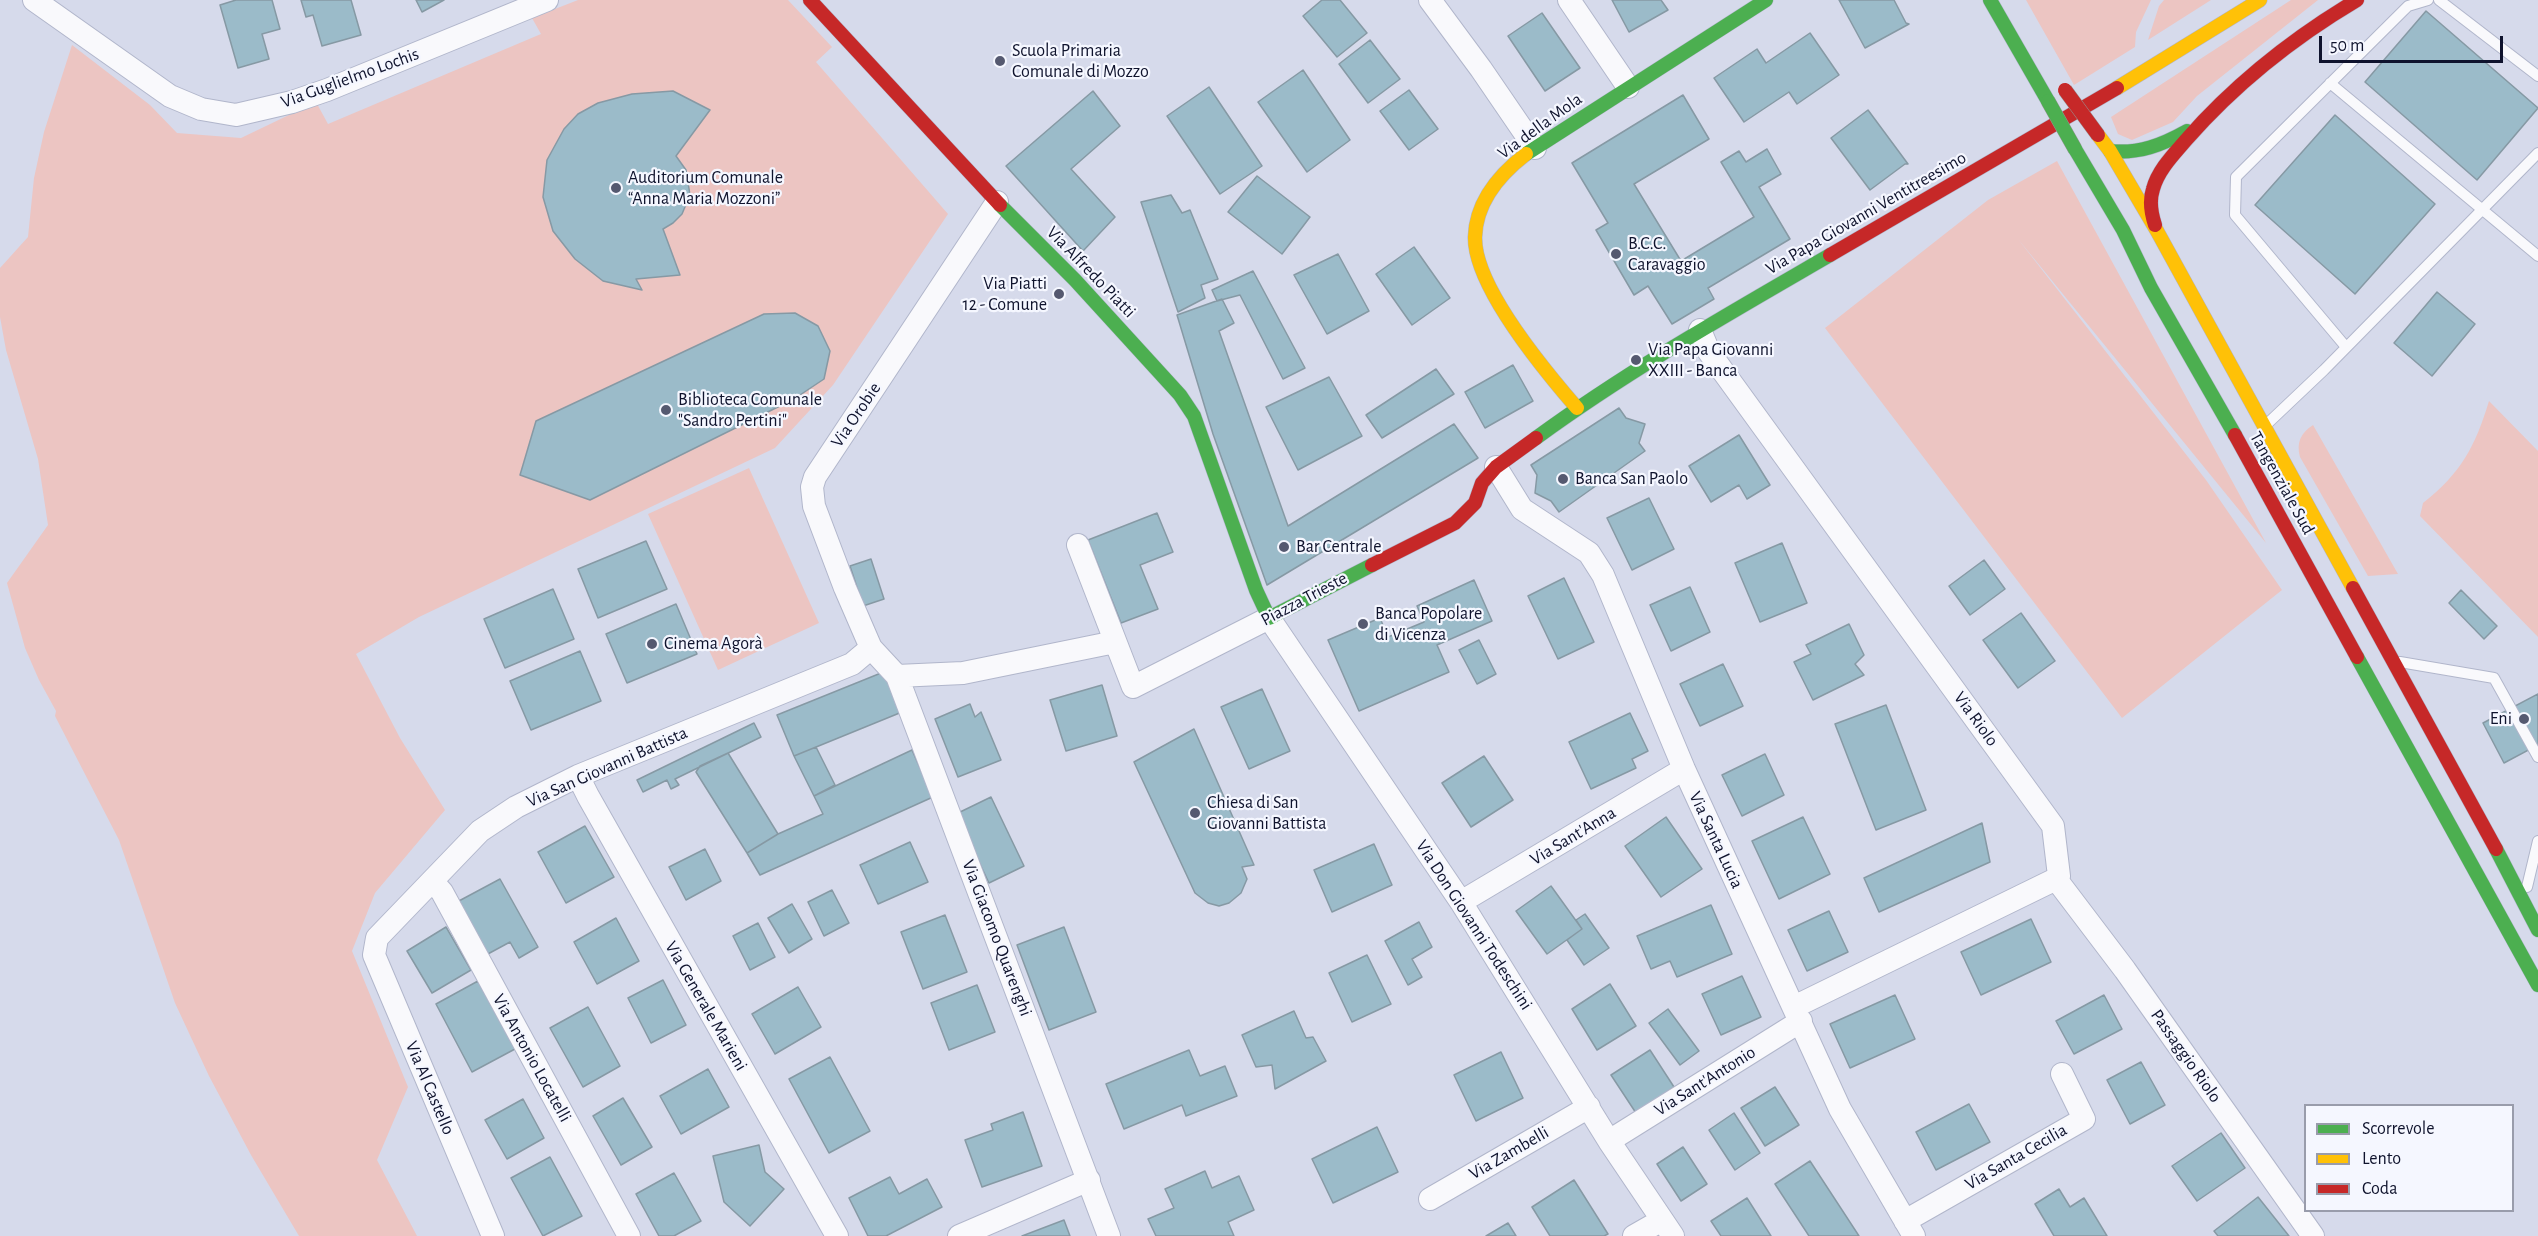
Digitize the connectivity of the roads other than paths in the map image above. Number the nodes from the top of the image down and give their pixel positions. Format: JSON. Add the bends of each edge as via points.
{"nodes":[{"id":1,"x":34,"y":0,"type":"edge"},
{"id":2,"x":547,"y":0,"type":"edge"},
{"id":3,"x":810,"y":0,"type":"edge"},
{"id":4,"x":1430,"y":0,"type":"edge"},
{"id":5,"x":1569,"y":0,"type":"edge"},
{"id":6,"x":1766,"y":0,"type":"edge"},
{"id":7,"x":1990,"y":0,"type":"edge"},
{"id":8,"x":2260,"y":0,"type":"edge"},
{"id":9,"x":2357,"y":0,"type":"edge"},
{"id":10,"x":2428,"y":0,"type":"edge"},
{"id":11,"x":2439,"y":0,"type":"edge"},
{"id":12,"x":511,"y":6,"type":"edge"},
{"id":13,"x":2538,"y":76,"type":"edge"},
{"id":14,"x":2330,"y":83,"type":"junction"},
{"id":15,"x":2062,"y":85,"type":"dead end"},
{"id":16,"x":1628,"y":87,"type":"junction"},
{"id":17,"x":2202,"y":122,"type":"junction"},
{"id":18,"x":1535,"y":148,"type":"junction"},
{"id":19,"x":2110,"y":151,"type":"junction"},
{"id":20,"x":2538,"y":153,"type":"edge"},
{"id":21,"x":997,"y":202,"type":"junction"},
{"id":22,"x":2482,"y":208,"type":"junction"},
{"id":23,"x":2157,"y":231,"type":"junction"},
{"id":24,"x":2538,"y":256,"type":"edge"},
{"id":25,"x":1700,"y":330,"type":"junction"},
{"id":26,"x":2346,"y":347,"type":"junction"},
{"id":27,"x":1577,"y":408,"type":"junction"},
{"id":28,"x":2264,"y":426,"type":"junction"},
{"id":29,"x":1496,"y":467,"type":"junction"},
{"id":30,"x":1078,"y":545,"type":"dead end"},
{"id":31,"x":1269,"y":618,"type":"junction"},
{"id":32,"x":1115,"y":642,"type":"junction"},
{"id":33,"x":871,"y":648,"type":"junction"},
{"id":34,"x":2394,"y":661,"type":"junction"},
{"id":35,"x":897,"y":676,"type":"junction"},
{"id":36,"x":2538,"y":757,"type":"edge"},
{"id":37,"x":1684,"y":769,"type":"junction"},
{"id":38,"x":578,"y":776,"type":"junction"},
{"id":39,"x":2538,"y":841,"type":"edge"},
{"id":40,"x":2056,"y":879,"type":"junction"},
{"id":41,"x":433,"y":882,"type":"junction"},
{"id":42,"x":2524,"y":899,"type":"junction"},
{"id":43,"x":1461,"y":902,"type":"junction"},
{"id":44,"x":2538,"y":930,"type":"edge"},
{"id":45,"x":377,"y":938,"type":"joint"},
{"id":46,"x":2538,"y":985,"type":"edge"},
{"id":47,"x":1797,"y":1014,"type":"junction"},
{"id":48,"x":2062,"y":1074,"type":"dead end"},
{"id":49,"x":1589,"y":1107,"type":"junction"},
{"id":50,"x":1610,"y":1141,"type":"junction"},
{"id":51,"x":1089,"y":1180,"type":"junction"},
{"id":52,"x":1430,"y":1199,"type":"dead end"},
{"id":53,"x":1667,"y":1228,"type":"edge"},
{"id":54,"x":1910,"y":1228,"type":"edge"},
{"id":55,"x":493,"y":1236,"type":"edge"},
{"id":56,"x":629,"y":1236,"type":"edge"},
{"id":57,"x":837,"y":1236,"type":"edge"},
{"id":58,"x":959,"y":1236,"type":"edge"},
{"id":59,"x":1109,"y":1236,"type":"edge"},
{"id":60,"x":1634,"y":1236,"type":"edge"},
{"id":61,"x":2313,"y":1236,"type":"edge"}],
"edges":[{"from":1,"to":12,"type":"street","name":"Via Guglielmo Lochis","via":[[170,96],[201,110],[236,115],[327,90]]},
{"from":2,"to":12,"type":"street","name":"Via Guglielmo Lochis"},
{"from":3,"to":21,"type":"main road","name":"Via Alfredo Piatti"},
{"from":4,"to":18,"type":"street"},
{"from":5,"to":16,"type":"street"},
{"from":6,"to":16,"type":"main road","name":"Via della Mola"},
{"from":7,"to":46,"type":"main road","name":"Tangenziale Sud","bridge":true,"via":[[2123,231]]},
{"from":8,"to":25,"type":"main road","name":"Via Papa Giovanni Ventitreesimo","via":[[2158,64]]},
{"from":9,"to":17,"type":"main road","via":[[2290,43]]},
{"from":10,"to":14,"type":"lane","via":[[2408,6]]},
{"from":11,"to":13,"type":"lane"},
{"from":14,"to":22,"type":"lane"},
{"from":14,"to":26,"type":"lane","via":[[2236,177],[2235,215]]},
{"from":15,"to":19,"type":"main road","bridge":true},
{"from":16,"to":18,"type":"main road","name":"Via della Mola"},
{"from":17,"to":19,"type":"main road","via":[[2152,150],[2128,154]]},
{"from":17,"to":23,"type":"main road","via":[[2154,185],[2150,210]]},
{"from":18,"to":27,"type":"main road","name":"Via della Mola","via":[[1513,164],[1482,206],[1476,254],[1498,302]]},
{"from":19,"to":23,"type":"main road"},
{"from":20,"to":22,"type":"lane"},
{"from":21,"to":31,"type":"main road","name":"Via Alfredo Piatti","via":[[1180,394],[1194,416]]},
{"from":21,"to":33,"type":"street","name":"Via Orobie","via":[[812,487],[814,506],[844,588]]},
{"from":22,"to":24,"type":"lane"},
{"from":22,"to":26,"type":"lane"},
{"from":23,"to":28,"type":"main road"},
{"from":25,"to":27,"type":"main road","name":"Via Papa Giovanni Ventitreesimo"},
{"from":25,"to":40,"type":"street","name":"Via Riolo","via":[[1709,352],[2054,826],[2059,876]]},
{"from":26,"to":28,"type":"lane"},
{"from":27,"to":29,"type":"main road","name":"Via Papa Giovanni Ventitreesimo"},
{"from":28,"to":34,"type":"main road"},
{"from":29,"to":31,"type":"main road","name":"Piazza Trieste","via":[[1482,483],[1475,503],[1455,523]]},
{"from":29,"to":37,"type":"street","name":"Via Santa Lucia","via":[[1522,509],[1589,553],[1603,575]]},
{"from":30,"to":32,"type":"street","name":"Piazza Trieste"},
{"from":31,"to":32,"type":"street","name":"Piazza Trieste","via":[[1133,687]]},
{"from":31,"to":43,"type":"street","name":"Via Don Giovanni Todeschini"},
{"from":32,"to":35,"type":"street","via":[[963,673]]},
{"from":33,"to":35,"type":"street","name":"Via Giacomo Quarenghi"},
{"from":33,"to":38,"type":"street","name":"Via San Giovanni Battista","via":[[852,664]]},
{"from":34,"to":36,"type":"lane","via":[[2494,678]]},
{"from":34,"to":42,"type":"main road"},
{"from":35,"to":51,"type":"street","name":"Via Giacomo Quarenghi"},
{"from":37,"to":43,"type":"street","name":"Via Sant'Anna"},
{"from":37,"to":47,"type":"street","name":"Via Santa Lucia"},
{"from":38,"to":41,"type":"street","name":"Via San Giovanni Battista","via":[[516,807],[480,831]]},
{"from":38,"to":57,"type":"street","name":"Via Generale Marieni"},
{"from":39,"to":42,"type":"lane"},
{"from":40,"to":47,"type":"street"},
{"from":40,"to":61,"type":"street","name":"Passaggio Riolo"},
{"from":41,"to":45,"type":"street","name":"Via San Giovanni Battista"},
{"from":41,"to":56,"type":"street","name":"Via Antonio Locatelli","via":[[442,892]]},
{"from":42,"to":44,"type":"main road"},
{"from":43,"to":49,"type":"street","name":"Via Don Giovanni Todeschini"},
{"from":45,"to":55,"type":"street","name":"Via Al Castello","via":[[374,955]]},
{"from":47,"to":50,"type":"street","name":"Via Sant'Antonio"},
{"from":47,"to":54,"type":"street","name":"Via Santa Lucia","via":[[1840,1109]]},
{"from":48,"to":54,"type":"street","name":"Via Santa Cecilia","via":[[2084,1119]]},
{"from":49,"to":50,"type":"street","name":"Via Don Giovanni Todeschini"},
{"from":49,"to":52,"type":"street","name":"Via Zambelli"},
{"from":50,"to":53,"type":"street","name":"Via Don Giovanni Todeschini"},
{"from":51,"to":58,"type":"street"},
{"from":51,"to":59,"type":"street","name":"Via Giacomo Quarenghi"},
{"from":53,"to":60,"type":"street"}]}
